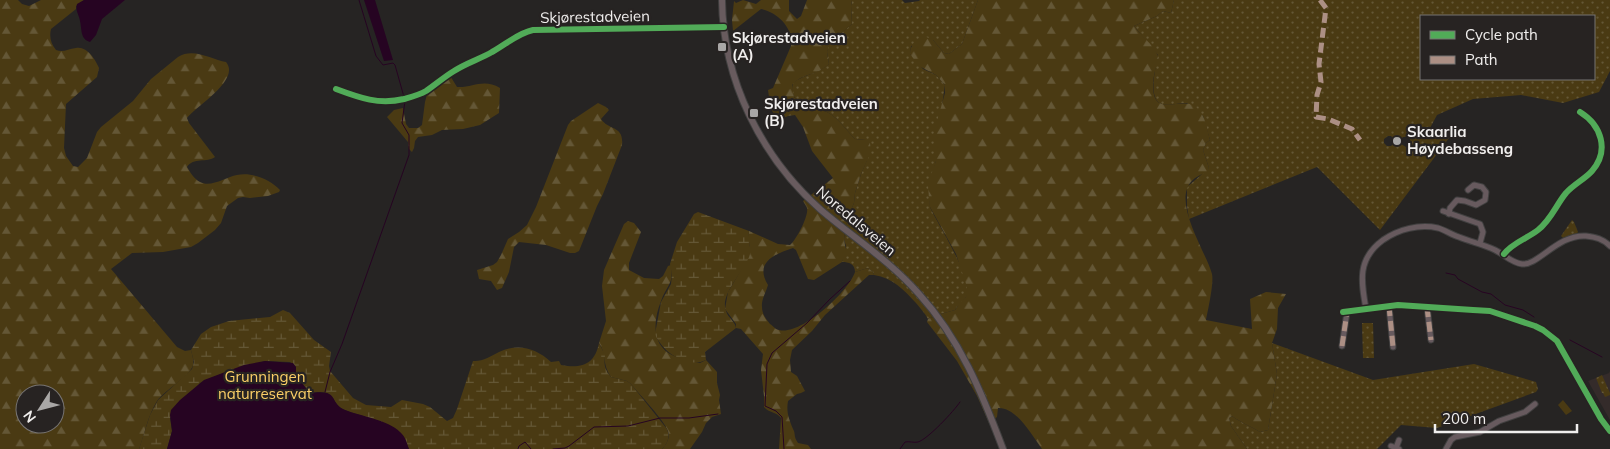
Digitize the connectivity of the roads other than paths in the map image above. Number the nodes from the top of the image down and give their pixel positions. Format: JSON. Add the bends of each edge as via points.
{"nodes":[{"id":1,"x":722,"y":0,"type":"edge"},
{"id":2,"x":724,"y":27,"type":"junction"},
{"id":3,"x":336,"y":89,"type":"dead end"},
{"id":4,"x":1580,"y":112,"type":"dead end"},
{"id":5,"x":1468,"y":190,"type":"dead end"},
{"id":6,"x":1443,"y":212,"type":"dead end"},
{"id":7,"x":1449,"y":214,"type":"junction"},
{"id":8,"x":1480,"y":244,"type":"junction"},
{"id":9,"x":1610,"y":246,"type":"edge"},
{"id":10,"x":1504,"y":254,"type":"junction"},
{"id":11,"x":1389,"y":306,"type":"junction"},
{"id":12,"x":1427,"y":307,"type":"junction"},
{"id":13,"x":1366,"y":309,"type":"junction"},
{"id":14,"x":1431,"y":340,"type":"dead end"},
{"id":15,"x":1342,"y":346,"type":"dead end"},
{"id":16,"x":1393,"y":347,"type":"dead end"},
{"id":17,"x":1535,"y":404,"type":"dead end"},
{"id":18,"x":1610,"y":431,"type":"edge"},
{"id":19,"x":1399,"y":440,"type":"dead end"},
{"id":20,"x":1396,"y":448,"type":"edge"},
{"id":21,"x":1003,"y":449,"type":"edge"},
{"id":22,"x":1446,"y":449,"type":"edge"}],
"edges":[{"from":1,"to":2,"type":"main road","name":"Noredalsveien"},
{"from":2,"to":3,"type":"street","name":"Skjørestadveien","via":[[533,30],[410,97],[383,102],[365,100]]},
{"from":2,"to":21,"type":"main road","name":"Noredalsveien","via":[[742,99],[768,148],[809,198],[889,265],[930,306],[972,371]]},
{"from":4,"to":10,"type":"street","via":[[1594,124],[1600,136],[1598,162],[1565,194],[1543,226]]},
{"from":5,"to":7,"type":"street","via":[[1474,185],[1482,186],[1485,200],[1476,205],[1457,200]]},
{"from":6,"to":7,"type":"street"},
{"from":7,"to":8,"type":"street","via":[[1480,224],[1483,232]]},
{"from":8,"to":10,"type":"street"},
{"from":8,"to":13,"type":"street","via":[[1425,226],[1404,230],[1385,239],[1369,255],[1363,268]]},
{"from":9,"to":10,"type":"street","via":[[1597,237],[1584,235],[1560,242],[1528,263],[1519,263]]},
{"from":11,"to":12,"type":"street"},
{"from":11,"to":13,"type":"street"},
{"from":11,"to":16,"type":"street"},
{"from":12,"to":14,"type":"street"},
{"from":12,"to":18,"type":"street","via":[[1490,312],[1544,330],[1557,341]]},
{"from":13,"to":15,"type":"street","via":[[1345,312]]},
{"from":17,"to":22,"type":"street","via":[[1526,412],[1503,419],[1480,432],[1455,437]]},
{"from":19,"to":20,"type":"street"}]}
